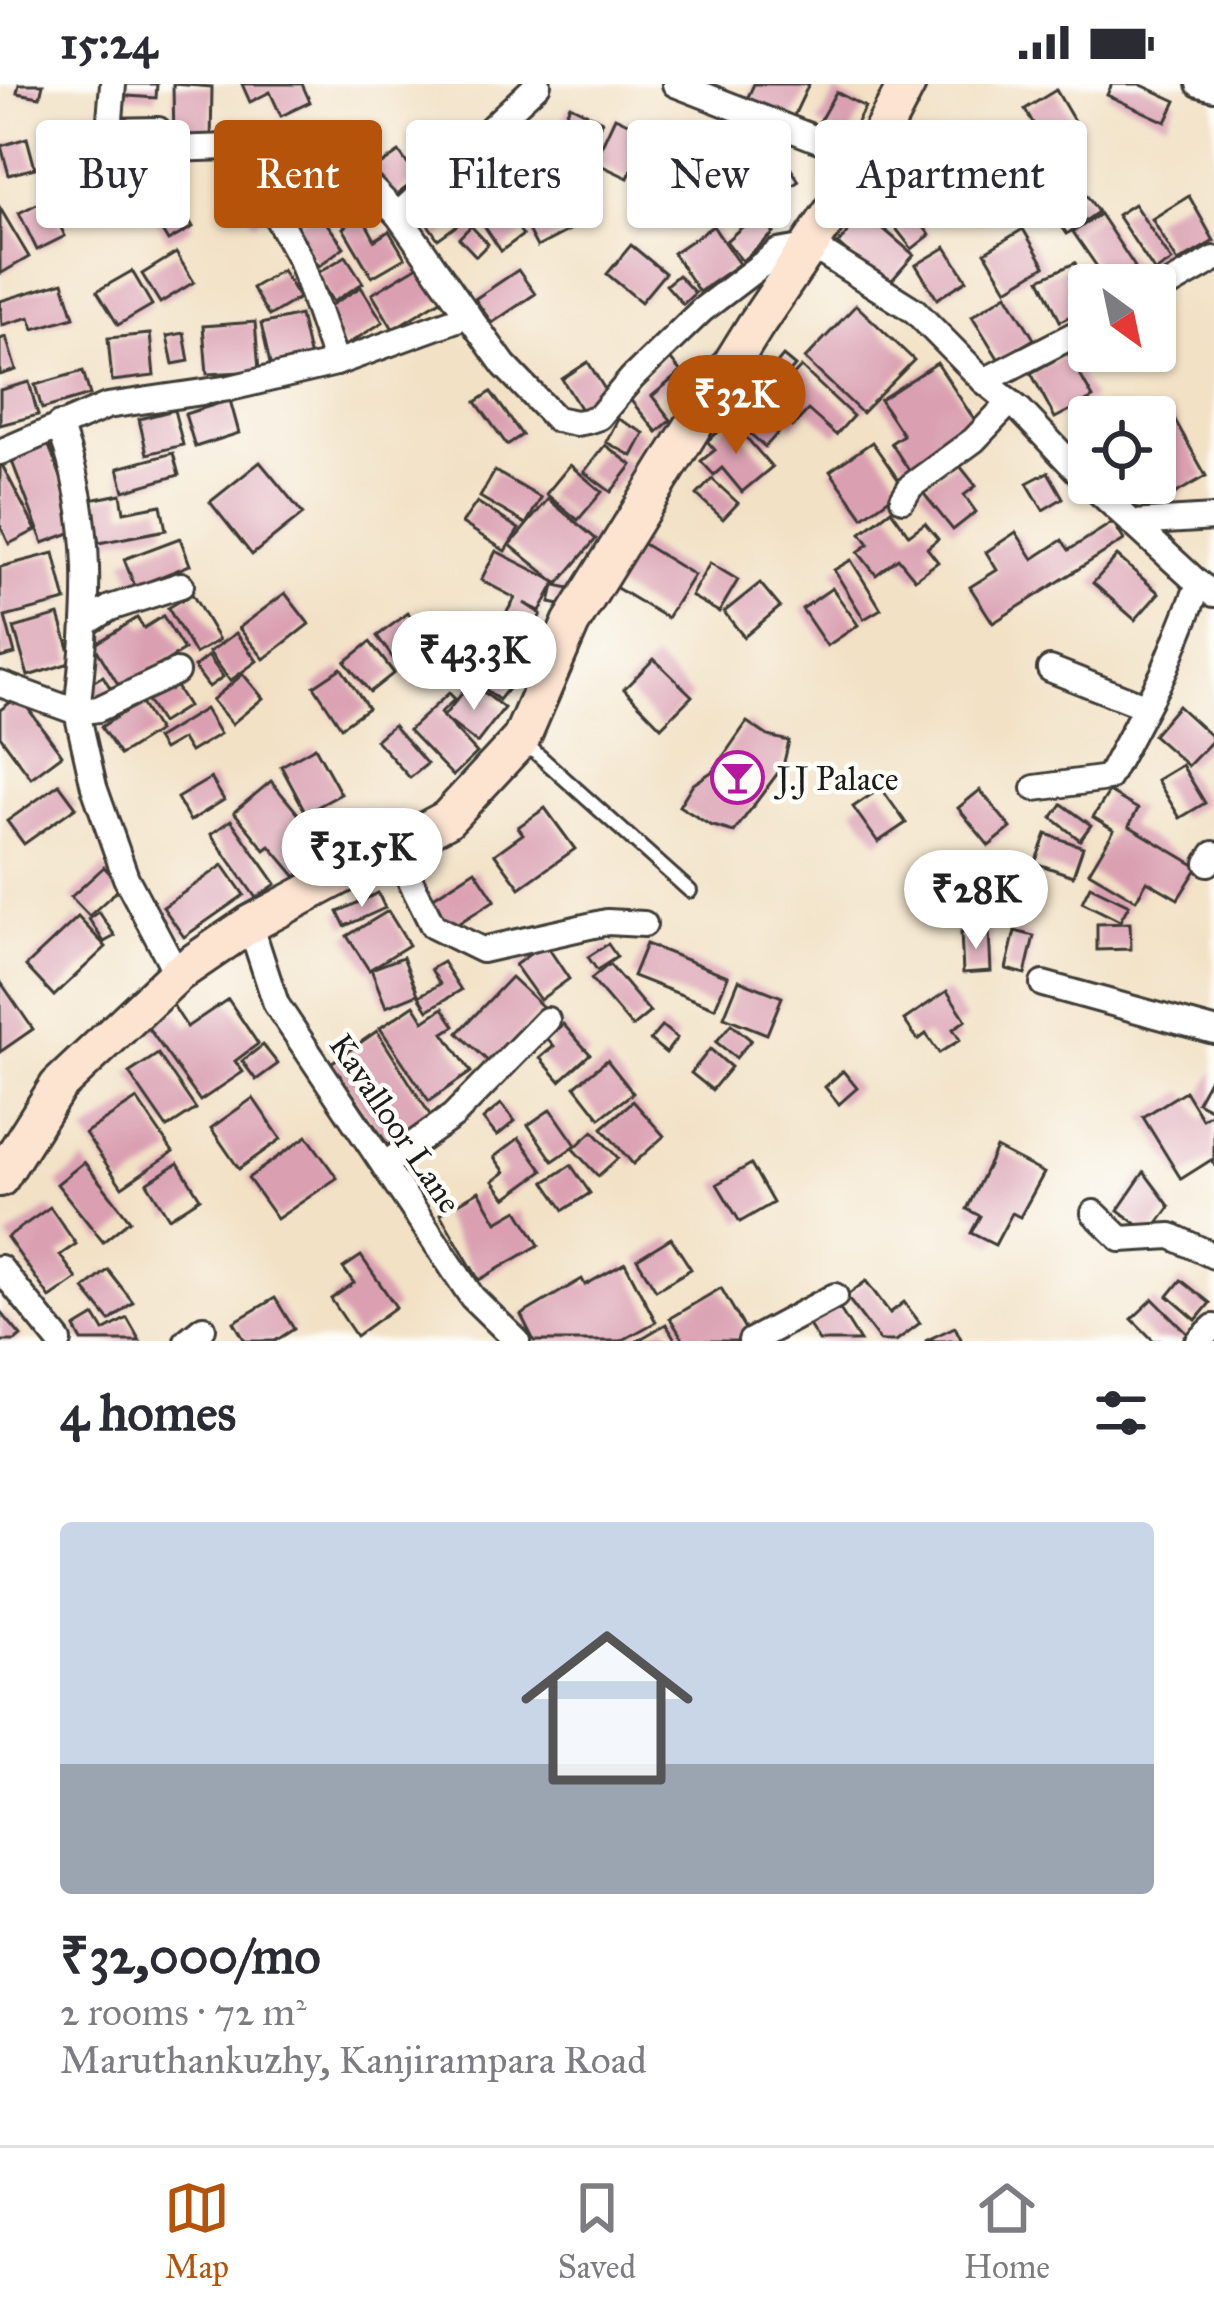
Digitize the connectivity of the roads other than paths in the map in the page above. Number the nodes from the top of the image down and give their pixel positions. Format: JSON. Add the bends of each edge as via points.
{"nodes":[{"id":1,"x":112,"y":84,"type":"edge"},
{"id":2,"x":538,"y":84,"type":"edge"},
{"id":3,"x":675,"y":84,"type":"edge"},
{"id":4,"x":907,"y":84,"type":"edge"},
{"id":5,"x":1199,"y":84,"type":"edge"},
{"id":6,"x":1214,"y":88,"type":"edge"},
{"id":7,"x":889,"y":120,"type":"edge"},
{"id":8,"x":815,"y":139,"type":"edge"},
{"id":9,"x":214,"y":149,"type":"edge"},
{"id":10,"x":382,"y":199,"type":"edge"},
{"id":11,"x":398,"y":215,"type":"junction"},
{"id":12,"x":282,"y":228,"type":"edge"},
{"id":13,"x":824,"y":228,"type":"edge"},
{"id":14,"x":812,"y":246,"type":"junction"},
{"id":15,"x":1214,"y":259,"type":"edge"},
{"id":16,"x":1176,"y":280,"type":"edge"},
{"id":17,"x":468,"y":315,"type":"junction"},
{"id":18,"x":1068,"y":338,"type":"edge"},
{"id":19,"x":336,"y":363,"type":"junction"},
{"id":20,"x":984,"y":381,"type":"junction"},
{"id":21,"x":1010,"y":403,"type":"junction"},
{"id":22,"x":58,"y":425,"type":"junction"},
{"id":23,"x":0,"y":452,"type":"edge"},
{"id":24,"x":1068,"y":462,"type":"edge"},
{"id":25,"x":904,"y":499,"type":"dead end"},
{"id":26,"x":1111,"y":504,"type":"edge"},
{"id":27,"x":1214,"y":518,"type":"edge"},
{"id":28,"x":1132,"y":524,"type":"junction"},
{"id":29,"x":181,"y":585,"type":"dead end"},
{"id":30,"x":1206,"y":589,"type":"edge"},
{"id":31,"x":85,"y":624,"type":"junction"},
{"id":32,"x":1050,"y":669,"type":"dead end"},
{"id":33,"x":176,"y":672,"type":"dead end"},
{"id":34,"x":0,"y":684,"type":"edge"},
{"id":35,"x":1144,"y":706,"type":"junction"},
{"id":36,"x":77,"y":712,"type":"junction"},
{"id":37,"x":521,"y":739,"type":"junction"},
{"id":38,"x":1035,"y":788,"type":"dead end"},
{"id":39,"x":394,"y":848,"type":"junction"},
{"id":40,"x":690,"y":891,"type":"dead end"},
{"id":41,"x":250,"y":924,"type":"junction"},
{"id":42,"x":644,"y":924,"type":"dead end"},
{"id":43,"x":177,"y":974,"type":"junction"},
{"id":44,"x":1043,"y":984,"type":"dead end"},
{"id":45,"x":548,"y":1019,"type":"dead end"},
{"id":46,"x":1214,"y":1031,"type":"edge"},
{"id":47,"x":384,"y":1165,"type":"junction"},
{"id":48,"x":0,"y":1178,"type":"edge"},
{"id":49,"x":1094,"y":1213,"type":"dead end"},
{"id":50,"x":1214,"y":1256,"type":"edge"},
{"id":51,"x":0,"y":1268,"type":"edge"},
{"id":52,"x":836,"y":1296,"type":"dead end"},
{"id":53,"x":1214,"y":1327,"type":"edge"},
{"id":54,"x":59,"y":1341,"type":"edge"},
{"id":55,"x":518,"y":1341,"type":"edge"},
{"id":56,"x":751,"y":1341,"type":"edge"},
{"id":57,"x":1199,"y":1341,"type":"edge"}],
"edges":[{"from":1,"to":9,"type":"street","via":[[109,131],[158,130],[169,149]]},
{"from":2,"to":11,"type":"street"},
{"from":3,"to":8,"type":"street"},
{"from":4,"to":7,"type":"main road"},
{"from":5,"to":6,"type":"street"},
{"from":10,"to":11,"type":"street"},
{"from":11,"to":17,"type":"street"},
{"from":12,"to":19,"type":"street"},
{"from":13,"to":14,"type":"main road"},
{"from":14,"to":17,"type":"street","via":[[778,252],[702,310],[587,421],[556,418]]},
{"from":14,"to":20,"type":"street","via":[[915,311]]},
{"from":14,"to":37,"type":"main road","via":[[572,623]]},
{"from":15,"to":16,"type":"street"},
{"from":17,"to":19,"type":"street"},
{"from":18,"to":20,"type":"street"},
{"from":19,"to":22,"type":"street","via":[[107,406]]},
{"from":20,"to":21,"type":"street"},
{"from":21,"to":24,"type":"street"},
{"from":21,"to":25,"type":"street"},
{"from":22,"to":23,"type":"street"},
{"from":22,"to":31,"type":"street","via":[[77,472],[86,533]]},
{"from":26,"to":28,"type":"street"},
{"from":27,"to":28,"type":"street"},
{"from":28,"to":30,"type":"street"},
{"from":29,"to":31,"type":"street"},
{"from":30,"to":35,"type":"street"},
{"from":31,"to":36,"type":"street"},
{"from":32,"to":35,"type":"street"},
{"from":33,"to":36,"type":"street","via":[[98,710]]},
{"from":34,"to":36,"type":"street"},
{"from":35,"to":38,"type":"street","via":[[1108,778]]},
{"from":36,"to":43,"type":"street","via":[[126,878]]},
{"from":37,"to":39,"type":"main road","via":[[447,819]]},
{"from":37,"to":40,"type":"lane"},
{"from":39,"to":41,"type":"main road"},
{"from":39,"to":42,"type":"street","via":[[433,926],[482,950],[607,922]]},
{"from":41,"to":43,"type":"main road"},
{"from":41,"to":47,"type":"street","name":"Kavalloor Lane","via":[[276,1004]]},
{"from":43,"to":48,"type":"main road","via":[[58,1086]]},
{"from":44,"to":46,"type":"street"},
{"from":45,"to":47,"type":"street","via":[[453,1116]]},
{"from":47,"to":55,"type":"street","name":"Kavalloor Lane","via":[[472,1297]]},
{"from":49,"to":50,"type":"street","via":[[1121,1239],[1171,1236]]},
{"from":51,"to":54,"type":"street"},
{"from":52,"to":56,"type":"street"},
{"from":53,"to":57,"type":"street"}]}
